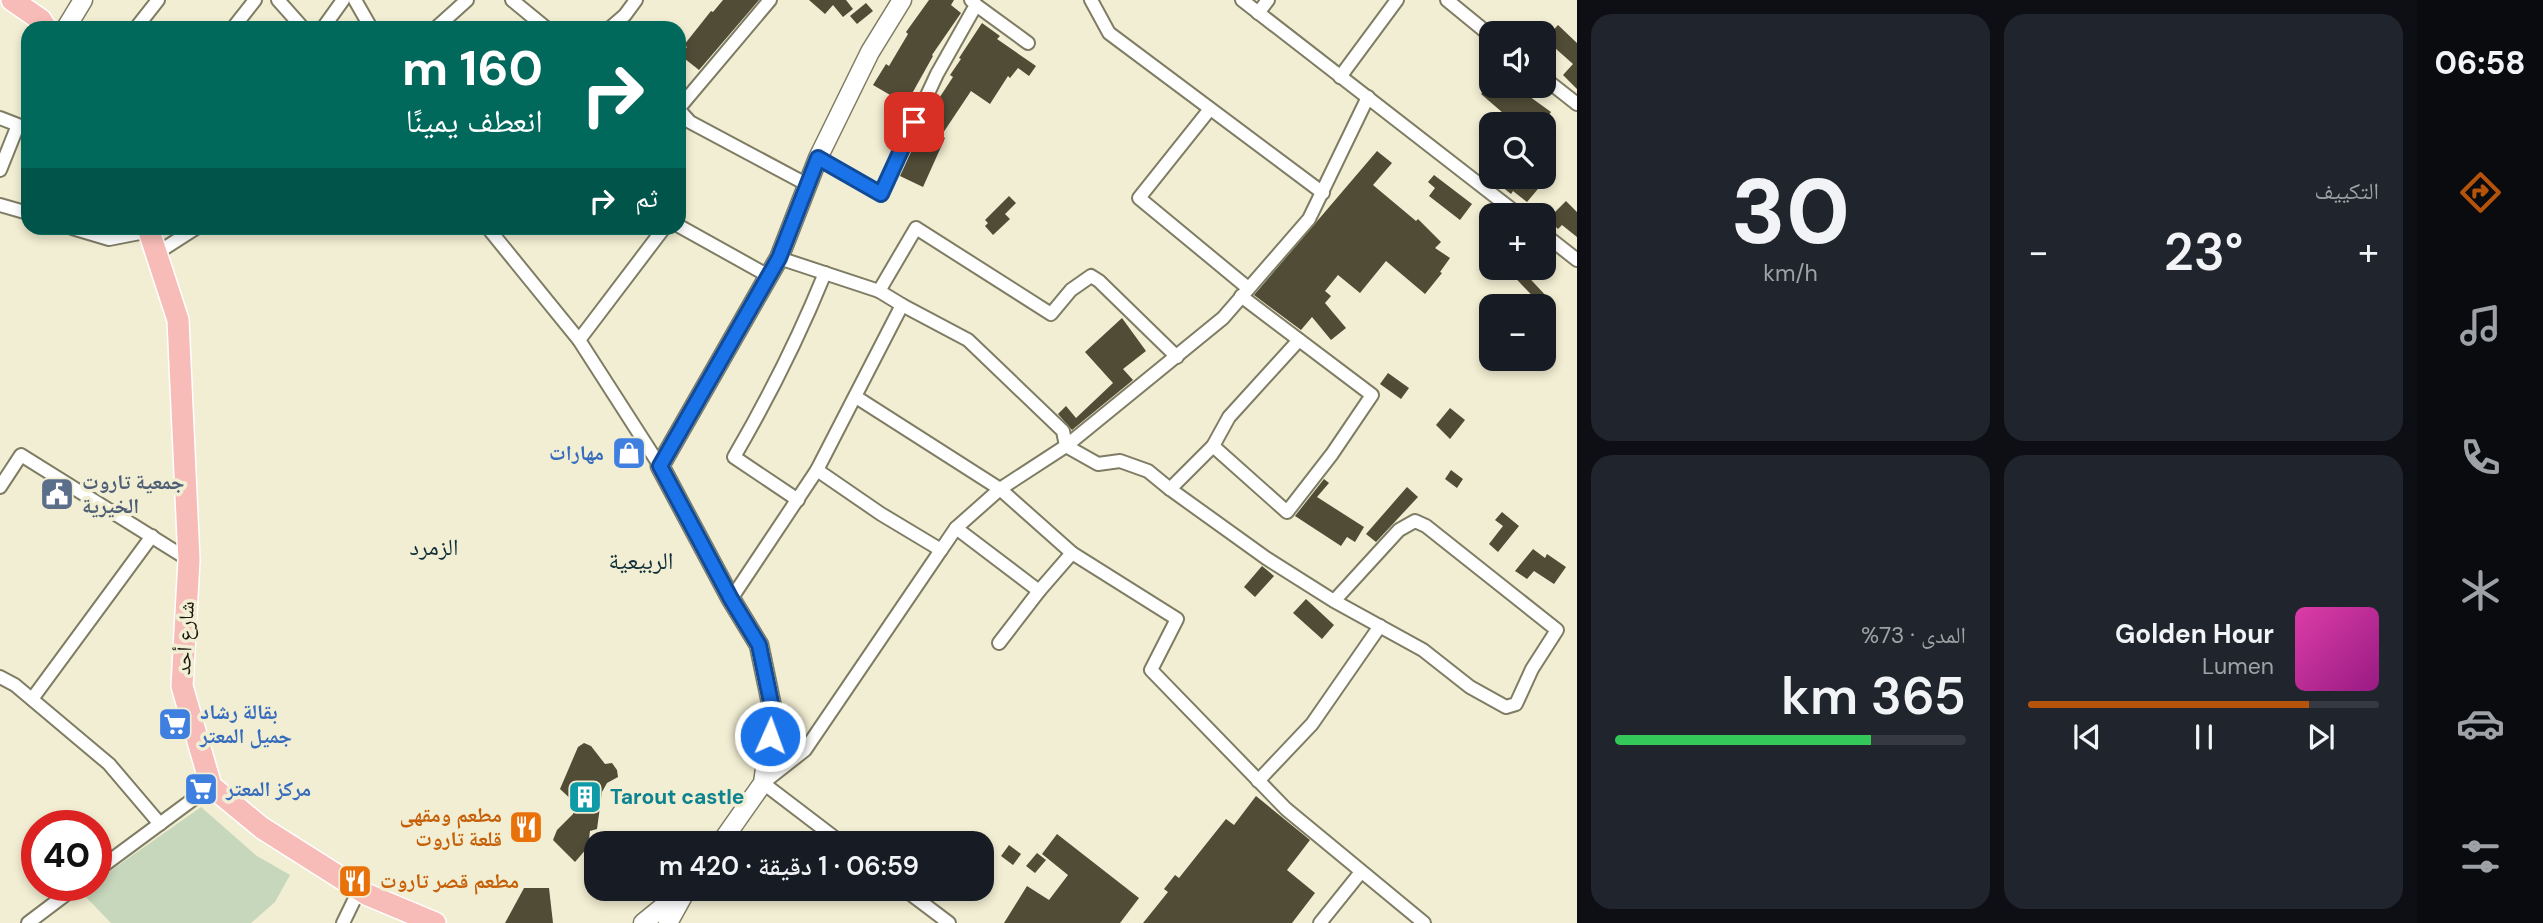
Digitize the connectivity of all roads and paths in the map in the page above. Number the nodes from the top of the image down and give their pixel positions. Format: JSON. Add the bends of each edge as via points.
{"nodes":[{"id":1,"x":12,"y":0,"type":"edge"},
{"id":2,"x":82,"y":0,"type":"edge"},
{"id":3,"x":158,"y":0,"type":"edge"},
{"id":4,"x":255,"y":0,"type":"edge"},
{"id":5,"x":278,"y":0,"type":"edge"},
{"id":6,"x":343,"y":0,"type":"edge"},
{"id":7,"x":355,"y":0,"type":"edge"},
{"id":8,"x":467,"y":0,"type":"edge"},
{"id":9,"x":512,"y":0,"type":"edge"},
{"id":10,"x":636,"y":0,"type":"edge"},
{"id":11,"x":770,"y":0,"type":"edge"},
{"id":12,"x":902,"y":0,"type":"edge"},
{"id":13,"x":1091,"y":0,"type":"edge"},
{"id":14,"x":1242,"y":0,"type":"edge"},
{"id":15,"x":1268,"y":0,"type":"edge"},
{"id":16,"x":1397,"y":0,"type":"edge"},
{"id":17,"x":1447,"y":0,"type":"edge"},
{"id":18,"x":973,"y":2,"type":"edge"},
{"id":19,"x":1258,"y":13,"type":"junction"},
{"id":20,"x":42,"y":21,"type":"edge"},
{"id":21,"x":70,"y":21,"type":"edge"},
{"id":22,"x":142,"y":21,"type":"edge"},
{"id":23,"x":238,"y":21,"type":"edge"},
{"id":24,"x":297,"y":21,"type":"edge"},
{"id":25,"x":328,"y":21,"type":"edge"},
{"id":26,"x":367,"y":21,"type":"edge"},
{"id":27,"x":444,"y":21,"type":"edge"},
{"id":28,"x":538,"y":21,"type":"edge"},
{"id":29,"x":618,"y":21,"type":"edge"},
{"id":30,"x":1479,"y":26,"type":"edge"},
{"id":31,"x":1028,"y":43,"type":"dead end"},
{"id":32,"x":1340,"y":76,"type":"junction"},
{"id":33,"x":1556,"y":87,"type":"edge"},
{"id":34,"x":1367,"y":97,"type":"junction"},
{"id":35,"x":686,"y":101,"type":"edge"},
{"id":36,"x":1577,"y":104,"type":"edge"},
{"id":37,"x":1210,"y":109,"type":"junction"},
{"id":38,"x":686,"y":117,"type":"edge"},
{"id":39,"x":0,"y":118,"type":"edge"},
{"id":40,"x":818,"y":158,"type":"junction"},
{"id":41,"x":0,"y":170,"type":"edge"},
{"id":42,"x":808,"y":185,"type":"junction"},
{"id":43,"x":1322,"y":192,"type":"junction"},
{"id":44,"x":1504,"y":203,"type":"edge"},
{"id":45,"x":0,"y":205,"type":"edge"},
{"id":46,"x":21,"y":212,"type":"edge"},
{"id":47,"x":686,"y":230,"type":"edge"},
{"id":48,"x":95,"y":235,"type":"edge"},
{"id":49,"x":124,"y":235,"type":"edge"},
{"id":50,"x":151,"y":235,"type":"edge"},
{"id":51,"x":185,"y":235,"type":"edge"},
{"id":52,"x":494,"y":235,"type":"edge"},
{"id":53,"x":659,"y":235,"type":"edge"},
{"id":54,"x":1556,"y":243,"type":"edge"},
{"id":55,"x":157,"y":253,"type":"junction"},
{"id":56,"x":779,"y":258,"type":"junction"},
{"id":57,"x":1577,"y":260,"type":"edge"},
{"id":58,"x":825,"y":273,"type":"junction"},
{"id":59,"x":767,"y":275,"type":"junction"},
{"id":60,"x":879,"y":291,"type":"junction"},
{"id":61,"x":1245,"y":293,"type":"junction"},
{"id":62,"x":902,"y":305,"type":"junction"},
{"id":63,"x":579,"y":340,"type":"junction"},
{"id":64,"x":1299,"y":340,"type":"junction"},
{"id":65,"x":1177,"y":357,"type":"junction"},
{"id":66,"x":856,"y":397,"type":"junction"},
{"id":67,"x":1066,"y":446,"type":"junction"},
{"id":68,"x":1213,"y":446,"type":"junction"},
{"id":69,"x":660,"y":466,"type":"junction"},
{"id":70,"x":817,"y":470,"type":"junction"},
{"id":71,"x":0,"y":487,"type":"edge"},
{"id":72,"x":1000,"y":489,"type":"junction"},
{"id":73,"x":1170,"y":489,"type":"junction"},
{"id":74,"x":798,"y":500,"type":"junction"},
{"id":75,"x":956,"y":528,"type":"junction"},
{"id":76,"x":152,"y":536,"type":"junction"},
{"id":77,"x":941,"y":550,"type":"junction"},
{"id":78,"x":1072,"y":553,"type":"junction"},
{"id":79,"x":189,"y":560,"type":"junction"},
{"id":80,"x":1039,"y":591,"type":"junction"},
{"id":81,"x":731,"y":599,"type":"junction"},
{"id":82,"x":1334,"y":601,"type":"junction"},
{"id":83,"x":1380,"y":626,"type":"junction"},
{"id":84,"x":999,"y":643,"type":"dead end"},
{"id":85,"x":0,"y":677,"type":"edge"},
{"id":86,"x":32,"y":699,"type":"junction"},
{"id":87,"x":1258,"y":781,"type":"junction"},
{"id":88,"x":763,"y":783,"type":"junction"},
{"id":89,"x":211,"y":786,"type":"junction"},
{"id":90,"x":160,"y":824,"type":"junction"},
{"id":91,"x":729,"y":831,"type":"edge"},
{"id":92,"x":826,"y":831,"type":"edge"},
{"id":93,"x":112,"y":860,"type":"edge"},
{"id":94,"x":1361,"y":872,"type":"junction"},
{"id":95,"x":359,"y":890,"type":"junction"},
{"id":96,"x":57,"y":901,"type":"edge"},
{"id":97,"x":671,"y":901,"type":"edge"},
{"id":98,"x":680,"y":901,"type":"edge"},
{"id":99,"x":920,"y":901,"type":"edge"},
{"id":100,"x":27,"y":923,"type":"edge"},
{"id":101,"x":343,"y":923,"type":"edge"},
{"id":102,"x":435,"y":923,"type":"edge"},
{"id":103,"x":643,"y":923,"type":"edge"},
{"id":104,"x":668,"y":923,"type":"edge"},
{"id":105,"x":949,"y":923,"type":"edge"},
{"id":106,"x":1321,"y":923,"type":"edge"},
{"id":107,"x":1424,"y":923,"type":"edge"}],
"edges":[{"from":1,"to":20,"type":"main road"},
{"from":2,"to":21,"type":"street"},
{"from":3,"to":22,"type":"street"},
{"from":4,"to":23,"type":"street"},
{"from":5,"to":24,"type":"street"},
{"from":6,"to":25,"type":"street"},
{"from":7,"to":26,"type":"street"},
{"from":8,"to":27,"type":"street"},
{"from":9,"to":28,"type":"street"},
{"from":10,"to":29,"type":"street"},
{"from":11,"to":35,"type":"street"},
{"from":12,"to":40,"type":"street","via":[[870,52]]},
{"from":13,"to":37,"type":"street","via":[[1108,33]]},
{"from":14,"to":19,"type":"street"},
{"from":15,"to":19,"type":"street"},
{"from":16,"to":32,"type":"street"},
{"from":17,"to":30,"type":"street"},
{"from":18,"to":31,"type":"street"},
{"from":18,"to":40,"type":"street","via":[[881,194]]},
{"from":19,"to":32,"type":"street"},
{"from":32,"to":34,"type":"street"},
{"from":33,"to":36,"type":"street"},
{"from":34,"to":43,"type":"street"},
{"from":34,"to":44,"type":"street"},
{"from":37,"to":43,"type":"street"},
{"from":37,"to":61,"type":"street","via":[[1139,198]]},
{"from":38,"to":42,"type":"street"},
{"from":39,"to":41,"type":"street","via":[[18,125]]},
{"from":40,"to":42,"type":"street"},
{"from":42,"to":56,"type":"street"},
{"from":43,"to":61,"type":"street","via":[[1310,219]]},
{"from":45,"to":46,"type":"street"},
{"from":47,"to":59,"type":"street"},
{"from":48,"to":49,"type":"street","via":[[108,239]]},
{"from":50,"to":55,"type":"main road","name":"شارع أحد"},
{"from":51,"to":55,"type":"street"},
{"from":52,"to":63,"type":"street"},
{"from":53,"to":63,"type":"street"},
{"from":54,"to":57,"type":"street"},
{"from":55,"to":79,"type":"main road","name":"شارع أحد","via":[[178,320]]},
{"from":56,"to":58,"type":"street"},
{"from":56,"to":59,"type":"street"},
{"from":58,"to":60,"type":"street"},
{"from":58,"to":74,"type":"street","via":[[771,393],[734,457]]},
{"from":59,"to":69,"type":"street"},
{"from":60,"to":62,"type":"street"},
{"from":60,"to":65,"type":"street","via":[[916,228],[1051,314],[1071,290],[1091,276]]},
{"from":61,"to":64,"type":"street"},
{"from":61,"to":65,"type":"street"},
{"from":62,"to":66,"type":"street"},
{"from":62,"to":67,"type":"street","via":[[968,340],[1063,431]]},
{"from":63,"to":69,"type":"street"},
{"from":64,"to":68,"type":"street","via":[[1229,417]]},
{"from":64,"to":68,"type":"street","via":[[1372,394],[1287,512]]},
{"from":65,"to":67,"type":"street"},
{"from":66,"to":70,"type":"street"},
{"from":66,"to":72,"type":"street"},
{"from":67,"to":72,"type":"street"},
{"from":67,"to":73,"type":"street","via":[[1098,464],[1120,461],[1148,471]]},
{"from":68,"to":73,"type":"street"},
{"from":69,"to":81,"type":"street"},
{"from":70,"to":74,"type":"street"},
{"from":70,"to":77,"type":"street"},
{"from":71,"to":76,"type":"street","via":[[21,456]]},
{"from":72,"to":75,"type":"street"},
{"from":72,"to":78,"type":"street"},
{"from":73,"to":82,"type":"street"},
{"from":74,"to":81,"type":"street"},
{"from":75,"to":77,"type":"street"},
{"from":75,"to":80,"type":"street"},
{"from":76,"to":79,"type":"street"},
{"from":76,"to":86,"type":"street"},
{"from":77,"to":88,"type":"street","via":[[805,750]]},
{"from":78,"to":80,"type":"street"},
{"from":78,"to":87,"type":"street","via":[[1177,619],[1151,670]]},
{"from":79,"to":89,"type":"main road","name":"شارع أحد","via":[[182,686]]},
{"from":80,"to":84,"type":"street"},
{"from":81,"to":88,"type":"street","via":[[759,645],[773,712]]},
{"from":82,"to":83,"type":"street"},
{"from":82,"to":83,"type":"street","via":[[1399,530],[1415,521],[1557,630],[1516,704],[1506,706],[1469,687],[1423,650]]},
{"from":83,"to":87,"type":"street","via":[[1312,724]]},
{"from":85,"to":86,"type":"street"},
{"from":86,"to":90,"type":"street","via":[[108,764]]},
{"from":87,"to":94,"type":"street"},
{"from":88,"to":91,"type":"street"},
{"from":88,"to":92,"type":"street"},
{"from":89,"to":90,"type":"street"},
{"from":89,"to":95,"type":"main road","via":[[262,828]]},
{"from":90,"to":93,"type":"street"},
{"from":94,"to":106,"type":"street"},
{"from":94,"to":107,"type":"street"},
{"from":95,"to":101,"type":"street"},
{"from":95,"to":102,"type":"main road"},
{"from":96,"to":100,"type":"street"},
{"from":97,"to":103,"type":"street"},
{"from":98,"to":104,"type":"street"},
{"from":99,"to":105,"type":"street"}]}
